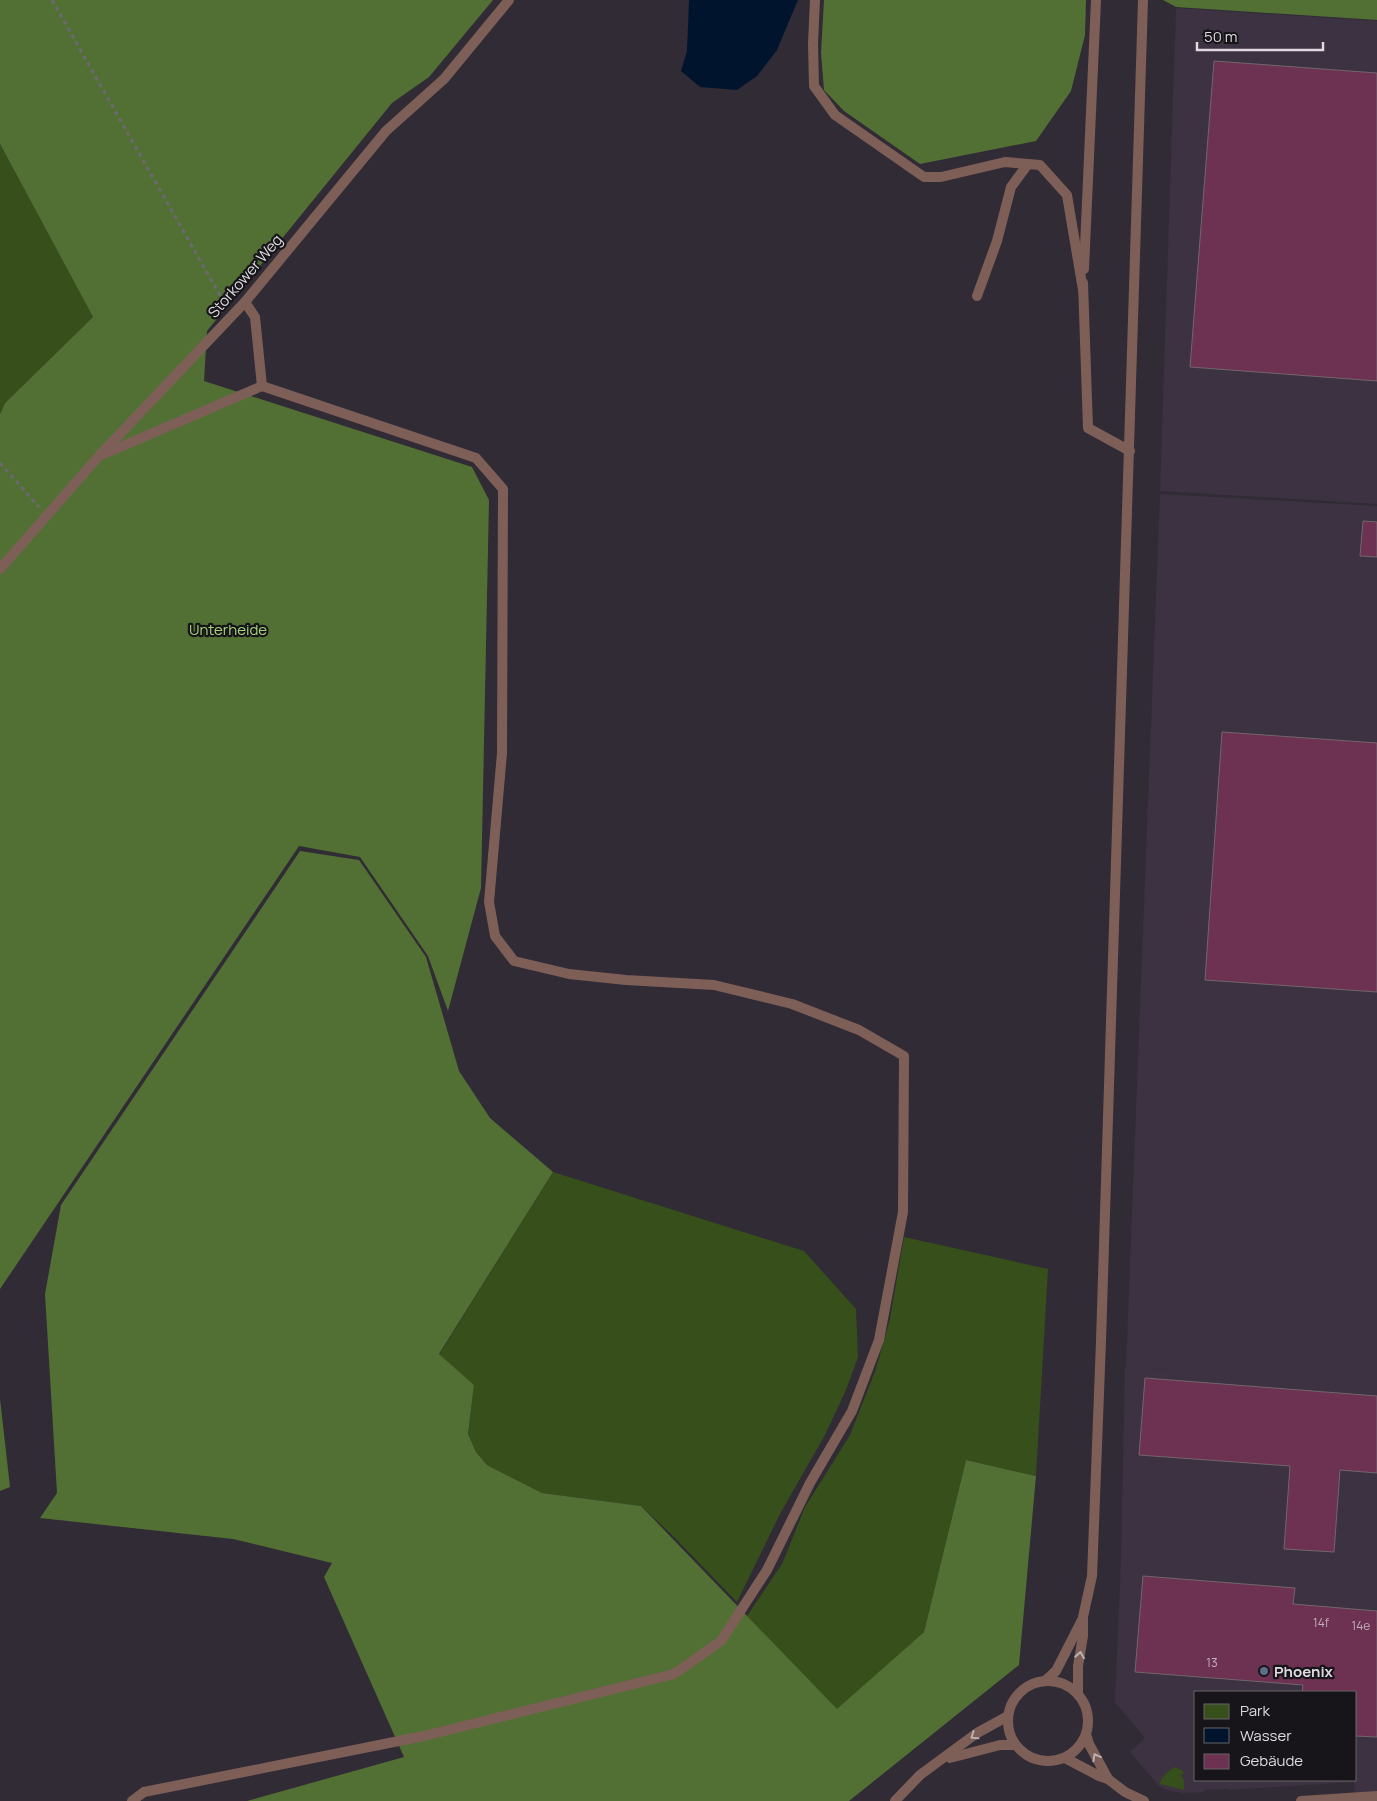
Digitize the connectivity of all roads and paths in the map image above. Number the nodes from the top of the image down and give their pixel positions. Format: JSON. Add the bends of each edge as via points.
{"nodes":[{"id":1,"x":52,"y":0,"type":"edge"},
{"id":2,"x":509,"y":0,"type":"edge"},
{"id":3,"x":815,"y":0,"type":"edge"},
{"id":4,"x":1096,"y":0,"type":"edge"},
{"id":5,"x":1143,"y":0,"type":"edge"},
{"id":6,"x":1028,"y":164,"type":"junction"},
{"id":7,"x":1083,"y":290,"type":"junction"},
{"id":8,"x":977,"y":296,"type":"dead end"},
{"id":9,"x":244,"y":302,"type":"junction"},
{"id":10,"x":231,"y":316,"type":"junction"},
{"id":11,"x":262,"y":386,"type":"junction"},
{"id":12,"x":1130,"y":451,"type":"junction"},
{"id":13,"x":99,"y":456,"type":"junction"},
{"id":14,"x":0,"y":463,"type":"edge"},
{"id":15,"x":46,"y":514,"type":"junction"},
{"id":16,"x":0,"y":569,"type":"edge"},
{"id":17,"x":1083,"y":1617,"type":"junction"},
{"id":18,"x":1045,"y":1681,"type":"junction"},
{"id":19,"x":1078,"y":1694,"type":"junction"},
{"id":20,"x":1008,"y":1716,"type":"junction"},
{"id":21,"x":1086,"y":1734,"type":"junction"},
{"id":22,"x":1015,"y":1745,"type":"junction"},
{"id":23,"x":1065,"y":1758,"type":"junction"},
{"id":24,"x":942,"y":1760,"type":"junction"},
{"id":25,"x":1108,"y":1778,"type":"junction"},
{"id":26,"x":1377,"y":1796,"type":"edge"},
{"id":27,"x":132,"y":1801,"type":"edge"},
{"id":28,"x":895,"y":1801,"type":"edge"},
{"id":29,"x":1144,"y":1801,"type":"edge"},
{"id":30,"x":1301,"y":1801,"type":"edge"}],
"edges":[{"from":1,"to":10,"type":"path"},
{"from":2,"to":9,"type":"lane","name":"Storkower Weg","via":[[444,80],[386,131]]},
{"from":3,"to":6,"type":"lane","via":[[814,86],[834,115],[924,177],[941,177],[1005,162]]},
{"from":4,"to":7,"type":"lane"},
{"from":5,"to":12,"type":"lane"},
{"from":6,"to":7,"type":"lane","via":[[1040,165],[1067,194]]},
{"from":6,"to":8,"type":"lane","via":[[1011,187],[997,241]]},
{"from":7,"to":12,"type":"lane","via":[[1088,428]]},
{"from":9,"to":10,"type":"lane","name":"Storkower Weg"},
{"from":9,"to":11,"type":"lane","via":[[255,317]]},
{"from":10,"to":13,"type":"lane","name":"Storkower Weg"},
{"from":11,"to":13,"type":"lane"},
{"from":11,"to":27,"type":"lane","via":[[476,458],[503,488],[502,753],[490,902],[495,936],[514,961],[568,974],[714,985],[792,1004],[859,1030],[904,1056],[903,1212],[879,1340],[852,1411],[810,1483],[767,1570],[722,1641],[674,1674],[424,1736],[144,1792]]},
{"from":12,"to":17,"type":"lane","via":[[1100,1380],[1092,1576]]},
{"from":13,"to":15,"type":"lane","name":"Storkower Weg"},
{"from":14,"to":15,"type":"path"},
{"from":15,"to":16,"type":"lane","name":"Storkower Weg"},
{"from":17,"to":18,"type":"lane","via":[[1056,1671]]},
{"from":19,"to":17,"type":"lane","one_way":true},
{"from":18,"to":19,"type":"lane","via":[[1064,1684]]},
{"from":18,"to":20,"type":"lane","via":[[1020,1691]]},
{"from":19,"to":21,"type":"lane","via":[[1087,1711]]},
{"from":20,"to":22,"type":"lane"},
{"from":20,"to":24,"type":"lane","one_way":true},
{"from":21,"to":23,"type":"lane","via":[[1076,1750]]},
{"from":25,"to":21,"type":"lane","one_way":true},
{"from":22,"to":23,"type":"lane","via":[[1027,1756],[1039,1760]]},
{"from":22,"to":24,"type":"lane","via":[[1000,1744]]},
{"from":23,"to":25,"type":"lane"},
{"from":24,"to":28,"type":"lane","via":[[920,1775]]},
{"from":25,"to":29,"type":"lane","via":[[1125,1792]]},
{"from":26,"to":30,"type":"lane"}]}
